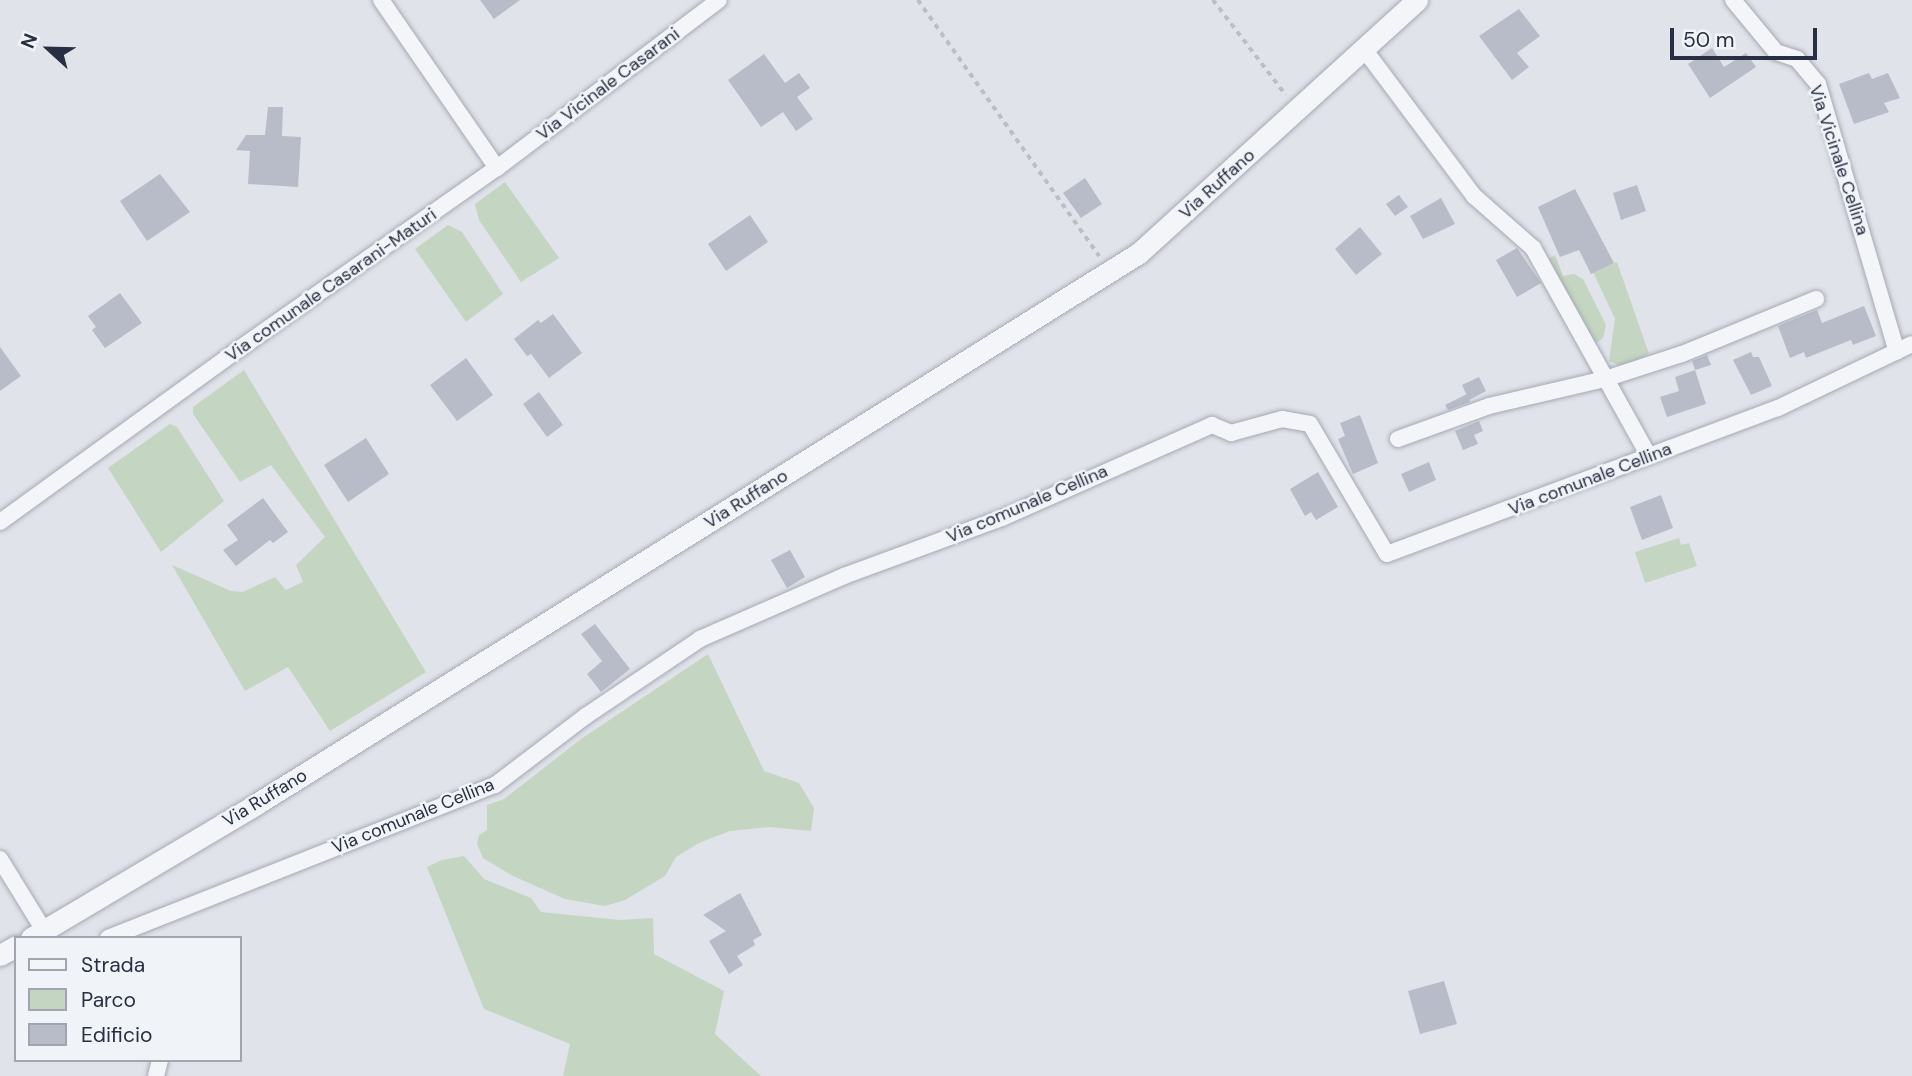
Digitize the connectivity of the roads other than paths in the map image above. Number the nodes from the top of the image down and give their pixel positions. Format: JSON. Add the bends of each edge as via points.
{"nodes":[{"id":1,"x":381,"y":0,"type":"edge"},
{"id":2,"x":719,"y":0,"type":"edge"},
{"id":3,"x":1417,"y":0,"type":"edge"},
{"id":4,"x":1733,"y":0,"type":"edge"},
{"id":5,"x":1364,"y":49,"type":"junction"},
{"id":6,"x":497,"y":168,"type":"junction"},
{"id":7,"x":1816,"y":299,"type":"dead end"},
{"id":8,"x":1905,"y":348,"type":"edge"},
{"id":9,"x":1605,"y":379,"type":"junction"},
{"id":10,"x":1398,"y":439,"type":"dead end"},
{"id":11,"x":1649,"y":456,"type":"junction"},
{"id":12,"x":0,"y":522,"type":"edge"},
{"id":13,"x":0,"y":859,"type":"edge"},
{"id":14,"x":41,"y":935,"type":"edge"},
{"id":15,"x":113,"y":936,"type":"edge"}],
"edges":[{"from":1,"to":6,"type":"street"},
{"from":2,"to":6,"type":"street","name":"Via Vicinale Casarani"},
{"from":3,"to":5,"type":"street","name":"Via Ruffano"},
{"from":4,"to":8,"type":"street","name":"Via Vicinale Cellina","via":[[1776,52],[1797,59],[1818,84]]},
{"from":5,"to":9,"type":"street","via":[[1474,196],[1533,248]]},
{"from":5,"to":14,"type":"street","name":"Via Ruffano","via":[[1148,245],[1110,272]]},
{"from":6,"to":12,"type":"street","name":"Via comunale Casarani-Maturi"},
{"from":7,"to":9,"type":"street","via":[[1682,354]]},
{"from":8,"to":11,"type":"street","name":"Via comunale Cellina","via":[[1778,408]]},
{"from":9,"to":10,"type":"street","via":[[1489,407]]},
{"from":9,"to":11,"type":"street"},
{"from":11,"to":15,"type":"street","name":"Via comunale Cellina","via":[[1387,554],[1310,424],[1282,419],[1231,433],[1212,425],[1002,518],[844,576],[700,639],[495,785]]},
{"from":13,"to":14,"type":"street"}]}
